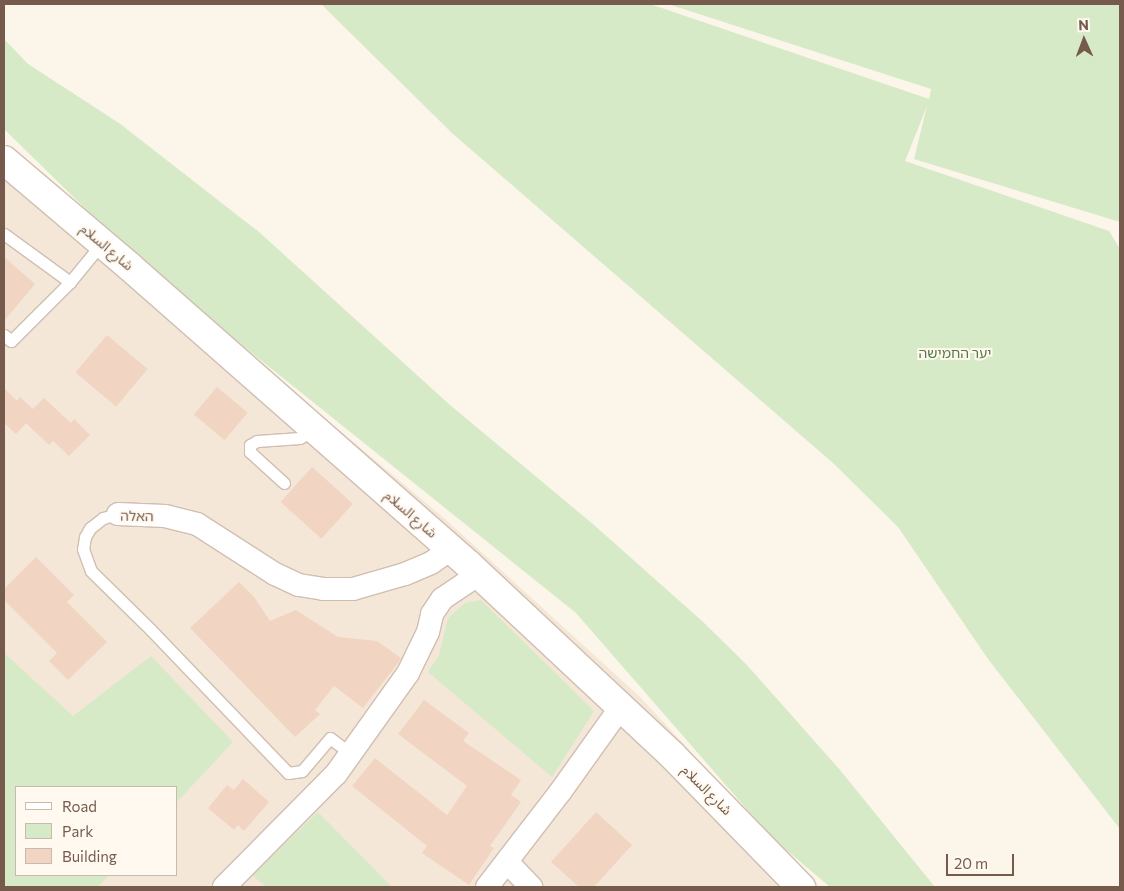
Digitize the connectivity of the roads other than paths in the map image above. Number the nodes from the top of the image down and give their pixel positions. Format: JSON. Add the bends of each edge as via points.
{"nodes":[{"id":1,"x":4,"y":160,"type":"edge"},
{"id":2,"x":4,"y":234,"type":"edge"},
{"id":3,"x":102,"y":243,"type":"junction"},
{"id":4,"x":70,"y":282,"type":"junction"},
{"id":5,"x":4,"y":335,"type":"edge"},
{"id":6,"x":314,"y":429,"type":"junction"},
{"id":7,"x":284,"y":482,"type":"dead end"},
{"id":8,"x":118,"y":514,"type":"joint"},
{"id":9,"x":451,"y":548,"type":"junction"},
{"id":10,"x":479,"y":574,"type":"junction"},
{"id":11,"x":621,"y":707,"type":"junction"},
{"id":12,"x":350,"y":753,"type":"junction"},
{"id":13,"x":507,"y":862,"type":"junction"},
{"id":14,"x":224,"y":887,"type":"edge"},
{"id":15,"x":487,"y":887,"type":"edge"},
{"id":16,"x":531,"y":887,"type":"edge"},
{"id":17,"x":801,"y":887,"type":"edge"}],
"edges":[{"from":1,"to":3,"type":"main road","name":"شارع السلام"},
{"from":2,"to":4,"type":"lane"},
{"from":3,"to":4,"type":"lane"},
{"from":3,"to":6,"type":"main road","name":"شارع السلام"},
{"from":4,"to":5,"type":"lane","via":[[11,341]]},
{"from":6,"to":7,"type":"lane","via":[[300,438],[257,441],[250,445],[250,452]]},
{"from":6,"to":9,"type":"main road","name":"شارع السلام"},
{"from":8,"to":9,"type":"street","name":"האלה","via":[[164,516],[197,524],[275,574],[299,585],[323,589],[353,590],[405,574],[431,563]]},
{"from":8,"to":12,"type":"lane","name":"האלה","via":[[103,518],[90,528],[85,537],[83,549],[90,571],[288,773],[302,771],[330,738]]},
{"from":9,"to":10,"type":"main road","name":"شارع السلام"},
{"from":10,"to":11,"type":"main road","name":"شارع السلام"},
{"from":10,"to":12,"type":"street","via":[[442,599],[432,614],[428,632],[408,673]]},
{"from":11,"to":13,"type":"street"},
{"from":11,"to":17,"type":"main road","name":"شارع السلام","via":[[720,802]]},
{"from":12,"to":14,"type":"street","via":[[336,774]]},
{"from":13,"to":15,"type":"street"},
{"from":13,"to":16,"type":"street"}]}
